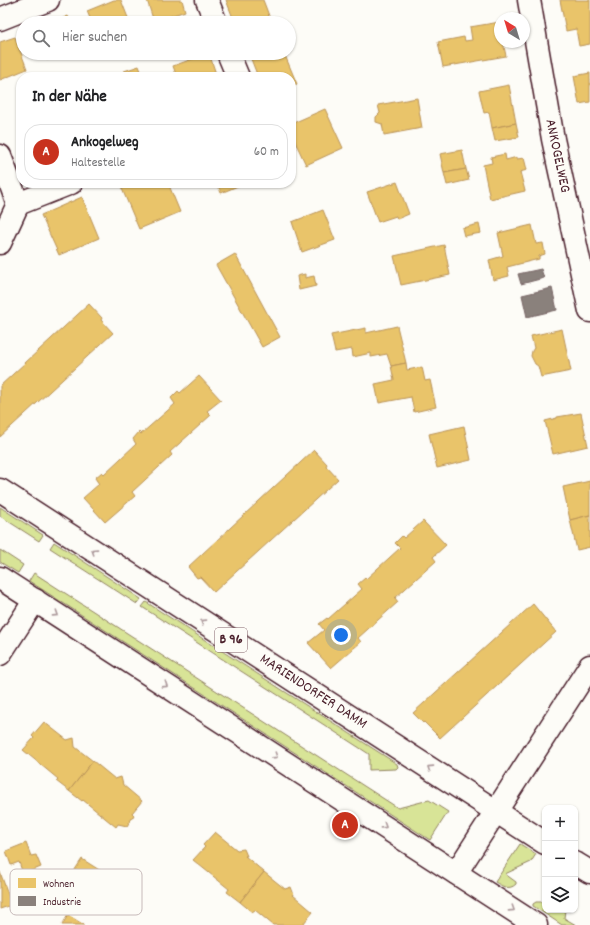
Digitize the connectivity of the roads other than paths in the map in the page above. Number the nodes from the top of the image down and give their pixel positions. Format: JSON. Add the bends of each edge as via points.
{"nodes":[{"id":1,"x":48,"y":0,"type":"edge"},
{"id":2,"x":207,"y":0,"type":"edge"},
{"id":3,"x":529,"y":0,"type":"edge"},
{"id":4,"x":213,"y":16,"type":"edge"},
{"id":5,"x":0,"y":19,"type":"edge"},
{"id":6,"x":231,"y":60,"type":"edge"},
{"id":7,"x":236,"y":72,"type":"edge"},
{"id":8,"x":0,"y":156,"type":"edge"},
{"id":9,"x":58,"y":188,"type":"edge"},
{"id":10,"x":18,"y":204,"type":"junction"},
{"id":11,"x":0,"y":243,"type":"edge"},
{"id":12,"x":590,"y":311,"type":"edge"},
{"id":13,"x":0,"y":490,"type":"edge"},
{"id":14,"x":0,"y":578,"type":"edge"},
{"id":15,"x":35,"y":600,"type":"junction"},
{"id":16,"x":0,"y":654,"type":"edge"},
{"id":17,"x":590,"y":666,"type":"edge"},
{"id":18,"x":496,"y":811,"type":"junction"},
{"id":19,"x":542,"y":841,"type":"edge"},
{"id":20,"x":578,"y":865,"type":"edge"},
{"id":21,"x":590,"y":872,"type":"edge"},
{"id":22,"x":456,"y":873,"type":"junction"},
{"id":23,"x":536,"y":925,"type":"edge"}],
"edges":[{"from":1,"to":5,"type":"main road"},
{"from":2,"to":4,"type":"main road"},
{"from":3,"to":12,"type":"main road","name":"ANKOGELWEG","via":[[552,139]]},
{"from":6,"to":7,"type":"main road"},
{"from":8,"to":10,"type":"main road"},
{"from":9,"to":10,"type":"main road"},
{"from":10,"to":11,"type":"main road"},
{"from":18,"to":13,"type":"main road","name":"MARIENDORFER DAMM","number":"B 96","one_way":true},
{"from":14,"to":15,"type":"main road"},
{"from":15,"to":16,"type":"main road"},
{"from":15,"to":22,"type":"main road","one_way":true},
{"from":17,"to":18,"type":"main road"},
{"from":18,"to":19,"type":"main road","name":"MARIENDORFER DAMM","number":"B 96"},
{"from":18,"to":22,"type":"main road"},
{"from":20,"to":21,"type":"main road"},
{"from":22,"to":23,"type":"main road","one_way":true}]}
